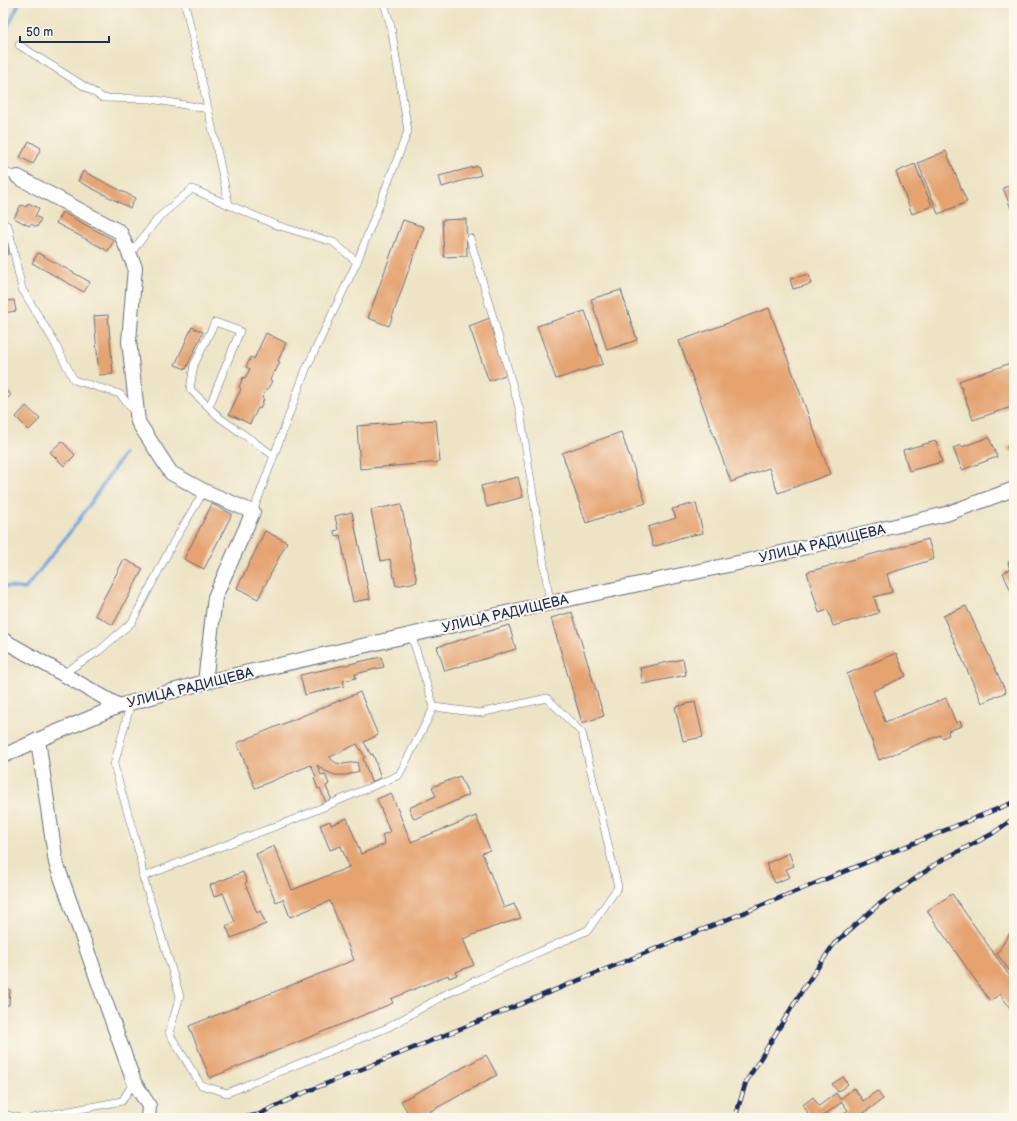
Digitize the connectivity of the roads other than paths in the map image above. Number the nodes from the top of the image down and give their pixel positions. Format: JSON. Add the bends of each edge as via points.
{"nodes":[{"id":1,"x":185,"y":3,"type":"edge"},
{"id":2,"x":384,"y":3,"type":"edge"},
{"id":3,"x":19,"y":45,"type":"dead end"},
{"id":4,"x":208,"y":109,"type":"junction"},
{"id":5,"x":3,"y":170,"type":"edge"},
{"id":6,"x":18,"y":177,"type":"joint"},
{"id":7,"x":229,"y":205,"type":"junction"},
{"id":8,"x":3,"y":223,"type":"edge"},
{"id":9,"x":470,"y":238,"type":"dead end"},
{"id":10,"x":130,"y":254,"type":"junction"},
{"id":11,"x":357,"y":262,"type":"junction"},
{"id":12,"x":209,"y":407,"type":"junction"},
{"id":13,"x":137,"y":415,"type":"junction"},
{"id":14,"x":273,"y":455,"type":"junction"},
{"id":15,"x":1014,"y":490,"type":"edge"},
{"id":16,"x":204,"y":491,"type":"junction"},
{"id":17,"x":253,"y":512,"type":"junction"},
{"id":18,"x":550,"y":603,"type":"junction"},
{"id":19,"x":412,"y":634,"type":"junction"},
{"id":20,"x":3,"y":640,"type":"edge"},
{"id":21,"x":62,"y":674,"type":"junction"},
{"id":22,"x":205,"y":682,"type":"junction"},
{"id":23,"x":125,"y":704,"type":"junction"},
{"id":24,"x":434,"y":707,"type":"junction"},
{"id":25,"x":38,"y":740,"type":"junction"},
{"id":26,"x":3,"y":756,"type":"edge"},
{"id":27,"x":143,"y":877,"type":"junction"},
{"id":28,"x":134,"y":1082,"type":"junction"},
{"id":29,"x":3,"y":1114,"type":"edge"},
{"id":30,"x":19,"y":1118,"type":"edge"},
{"id":31,"x":33,"y":1118,"type":"edge"},
{"id":32,"x":148,"y":1118,"type":"edge"}],
"edges":[{"from":1,"to":4,"type":"lane"},
{"from":2,"to":11,"type":"lane","via":[[391,28],[408,131]]},
{"from":3,"to":4,"type":"lane","via":[[103,98],[151,99]]},
{"from":4,"to":7,"type":"lane"},
{"from":5,"to":6,"type":"lane"},
{"from":6,"to":10,"type":"street","via":[[120,232]]},
{"from":7,"to":10,"type":"lane","via":[[192,189],[159,217]]},
{"from":7,"to":11,"type":"lane","via":[[276,224],[333,242]]},
{"from":8,"to":13,"type":"lane","via":[[8,226],[22,290],[74,380],[120,394]]},
{"from":9,"to":18,"type":"lane","via":[[520,411]]},
{"from":10,"to":13,"type":"street","via":[[135,266],[129,341]]},
{"from":11,"to":14,"type":"lane","via":[[306,368]]},
{"from":12,"to":12,"type":"lane","via":[[190,389],[194,365],[215,322],[240,332]]},
{"from":12,"to":14,"type":"lane","via":[[220,418]]},
{"from":13,"to":16,"type":"street","via":[[138,422],[171,473]]},
{"from":14,"to":17,"type":"lane"},
{"from":15,"to":18,"type":"street","name":"УЛИЦА РАДИЩЕВА","via":[[946,514],[747,561]]},
{"from":16,"to":17,"type":"street"},
{"from":16,"to":21,"type":"lane","via":[[173,542],[132,622],[99,651]]},
{"from":17,"to":22,"type":"street","via":[[215,597]]},
{"from":18,"to":19,"type":"street","name":"УЛИЦА РАДИЩЕВА"},
{"from":19,"to":22,"type":"street","name":"УЛИЦА РАДИЩЕВА"},
{"from":19,"to":24,"type":"lane"},
{"from":20,"to":21,"type":"street"},
{"from":21,"to":23,"type":"street"},
{"from":22,"to":23,"type":"street","name":"УЛИЦА РАДИЩЕВА"},
{"from":23,"to":25,"type":"street","name":"УЛИЦА РАДИЩЕВА"},
{"from":23,"to":27,"type":"lane","via":[[114,765],[140,856]]},
{"from":24,"to":27,"type":"lane","via":[[399,775],[295,819]]},
{"from":24,"to":27,"type":"lane","via":[[480,713],[547,698],[582,733],[618,887],[588,930],[446,994],[389,1027],[226,1093],[201,1085],[169,1033],[180,996]]},
{"from":25,"to":26,"type":"street","name":"УЛИЦА РАДИЩЕВА"},
{"from":25,"to":28,"type":"street","via":[[56,863]]},
{"from":28,"to":31,"type":"lane","via":[[122,1101]]},
{"from":28,"to":32,"type":"street","via":[[149,1106]]},
{"from":29,"to":30,"type":"lane"}]}
